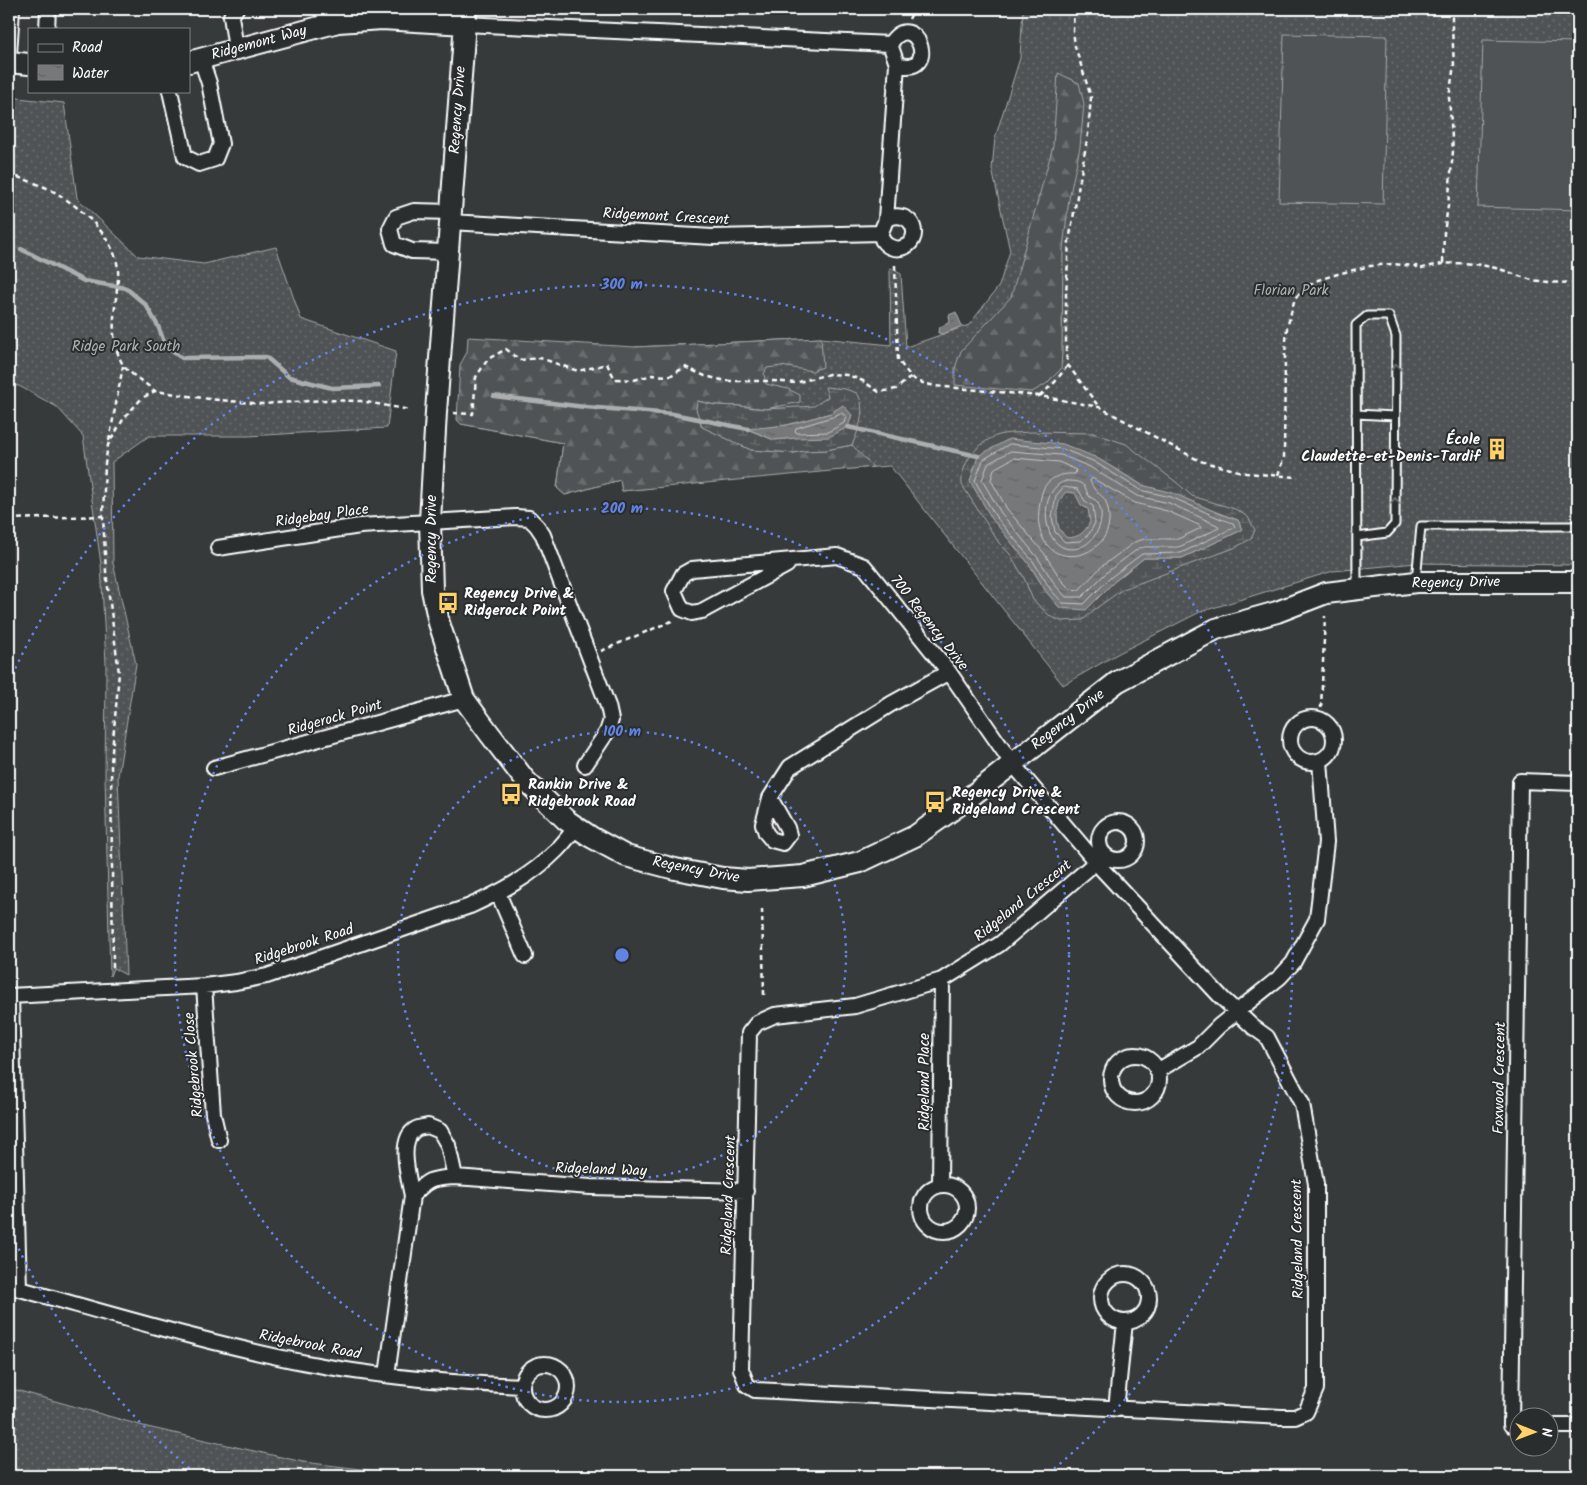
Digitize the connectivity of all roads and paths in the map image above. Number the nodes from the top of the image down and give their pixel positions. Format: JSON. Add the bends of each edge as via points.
{"nodes":[{"id":1,"x":12,"y":9,"type":"edge"},
{"id":2,"x":48,"y":9,"type":"edge"},
{"id":3,"x":236,"y":9,"type":"edge"},
{"id":4,"x":320,"y":9,"type":"edge"},
{"id":5,"x":914,"y":9,"type":"edge"},
{"id":6,"x":1074,"y":9,"type":"edge"},
{"id":7,"x":1452,"y":9,"type":"edge"},
{"id":8,"x":466,"y":17,"type":"edge"},
{"id":9,"x":909,"y":19,"type":"dead end"},
{"id":10,"x":338,"y":22,"type":"junction"},
{"id":11,"x":47,"y":28,"type":"edge"},
{"id":12,"x":890,"y":44,"type":"junction"},
{"id":13,"x":236,"y":49,"type":"junction"},
{"id":14,"x":9,"y":54,"type":"edge"},
{"id":15,"x":195,"y":60,"type":"edge"},
{"id":16,"x":9,"y":62,"type":"edge"},
{"id":17,"x":28,"y":64,"type":"edge"},
{"id":18,"x":897,"y":64,"type":"junction"},
{"id":19,"x":170,"y":92,"type":"edge"},
{"id":20,"x":9,"y":174,"type":"edge"},
{"id":21,"x":450,"y":217,"type":"junction"},
{"id":22,"x":886,"y":219,"type":"junction"},
{"id":23,"x":881,"y":233,"type":"junction"},
{"id":24,"x":448,"y":252,"type":"junction"},
{"id":25,"x":1444,"y":263,"type":"junction"},
{"id":26,"x":895,"y":266,"type":"dead end"},
{"id":27,"x":1578,"y":282,"type":"edge"},
{"id":28,"x":1068,"y":364,"type":"junction"},
{"id":29,"x":123,"y":366,"type":"junction"},
{"id":30,"x":911,"y":377,"type":"junction"},
{"id":31,"x":155,"y":391,"type":"junction"},
{"id":32,"x":1040,"y":396,"type":"junction"},
{"id":33,"x":1099,"y":407,"type":"junction"},
{"id":34,"x":410,"y":410,"type":"dead end"},
{"id":35,"x":450,"y":412,"type":"dead end"},
{"id":36,"x":1356,"y":414,"type":"junction"},
{"id":37,"x":1396,"y":416,"type":"junction"},
{"id":38,"x":108,"y":445,"type":"junction"},
{"id":39,"x":1278,"y":475,"type":"junction"},
{"id":40,"x":1296,"y":477,"type":"dead end"},
{"id":41,"x":103,"y":516,"type":"junction"},
{"id":42,"x":9,"y":519,"type":"edge"},
{"id":43,"x":430,"y":521,"type":"junction"},
{"id":44,"x":1578,"y":526,"type":"edge"},
{"id":45,"x":1356,"y":536,"type":"junction"},
{"id":46,"x":218,"y":548,"type":"dead end"},
{"id":47,"x":789,"y":561,"type":"junction"},
{"id":48,"x":1416,"y":582,"type":"junction"},
{"id":49,"x":1578,"y":582,"type":"edge"},
{"id":50,"x":1357,"y":590,"type":"junction"},
{"id":51,"x":692,"y":613,"type":"junction"},
{"id":52,"x":1325,"y":616,"type":"dead end"},
{"id":53,"x":589,"y":656,"type":"junction"},
{"id":54,"x":949,"y":672,"type":"junction"},
{"id":55,"x":464,"y":699,"type":"junction"},
{"id":56,"x":1321,"y":708,"type":"dead end"},
{"id":57,"x":1320,"y":761,"type":"dead end"},
{"id":58,"x":1012,"y":763,"type":"junction"},
{"id":59,"x":585,"y":766,"type":"dead end"},
{"id":60,"x":214,"y":768,"type":"dead end"},
{"id":61,"x":1578,"y":783,"type":"edge"},
{"id":62,"x":770,"y":798,"type":"dead end"},
{"id":63,"x":576,"y":827,"type":"junction"},
{"id":64,"x":1100,"y":859,"type":"junction"},
{"id":65,"x":498,"y":893,"type":"junction"},
{"id":66,"x":762,"y":909,"type":"dead end"},
{"id":67,"x":525,"y":956,"type":"dead end"},
{"id":68,"x":113,"y":968,"type":"dead end"},
{"id":69,"x":942,"y":980,"type":"junction"},
{"id":70,"x":204,"y":986,"type":"junction"},
{"id":71,"x":764,"y":995,"type":"dead end"},
{"id":72,"x":10,"y":996,"type":"edge"},
{"id":73,"x":1237,"y":1012,"type":"junction"},
{"id":74,"x":1157,"y":1071,"type":"dead end"},
{"id":75,"x":219,"y":1140,"type":"dead end"},
{"id":76,"x":455,"y":1177,"type":"junction"},
{"id":77,"x":940,"y":1186,"type":"dead end"},
{"id":78,"x":746,"y":1191,"type":"junction"},
{"id":79,"x":412,"y":1196,"type":"junction"},
{"id":80,"x":14,"y":1287,"type":"edge"},
{"id":81,"x":1125,"y":1322,"type":"dead end"},
{"id":82,"x":387,"y":1375,"type":"junction"},
{"id":83,"x":522,"y":1386,"type":"dead end"},
{"id":84,"x":1511,"y":1408,"type":"edge"},
{"id":85,"x":1116,"y":1409,"type":"junction"},
{"id":86,"x":1560,"y":1426,"type":"edge"},
{"id":87,"x":1578,"y":1426,"type":"edge"}],
"edges":[{"from":1,"to":14,"type":"street"},
{"from":2,"to":11,"type":"street"},
{"from":3,"to":13,"type":"street","via":[[231,16]]},
{"from":4,"to":10,"type":"street"},
{"from":5,"to":9,"type":"path"},
{"from":6,"to":28,"type":"path","via":[[1075,46],[1090,97],[1088,134],[1069,241],[1066,294]]},
{"from":7,"to":25,"type":"path","via":[[1454,65],[1449,98],[1453,151]]},
{"from":8,"to":10,"type":"street","name":"Ridgemont Way"},
{"from":8,"to":12,"type":"street"},
{"from":8,"to":21,"type":"street","name":"Regency Drive"},
{"from":10,"to":13,"type":"street","name":"Ridgemont Way"},
{"from":12,"to":18,"type":"street"},
{"from":12,"to":18,"type":"street","via":[[900,34],[907,33],[918,39],[921,46],[918,61],[904,66]]},
{"from":13,"to":15,"type":"street","name":"Ridgemont Way"},
{"from":15,"to":19,"type":"street","name":"Ridgemont Way","via":[[209,83],[221,144],[215,159],[199,164],[185,157]]},
{"from":16,"to":17,"type":"street"},
{"from":18,"to":22,"type":"street"},
{"from":20,"to":29,"type":"path","via":[[57,193],[97,227],[109,243],[118,277],[113,327]]},
{"from":21,"to":23,"type":"street","name":"Ridgemont Crescent","via":[[713,237]]},
{"from":21,"to":24,"type":"street","name":"Regency Drive"},
{"from":21,"to":24,"type":"street","via":[[414,211],[396,217],[390,230],[394,244],[412,251]]},
{"from":22,"to":23,"type":"street"},
{"from":22,"to":23,"type":"street","via":[[901,216],[908,219],[913,226],[913,238],[903,248],[895,249],[888,246]]},
{"from":24,"to":43,"type":"street","name":"Regency Drive"},
{"from":25,"to":27,"type":"path","via":[[1484,265],[1539,281]]},
{"from":25,"to":39,"type":"path","via":[[1419,268],[1392,264],[1370,266],[1318,280],[1295,298],[1285,354],[1284,457]]},
{"from":26,"to":30,"type":"path","via":[[898,360]]},
{"from":28,"to":32,"type":"path"},
{"from":28,"to":33,"type":"path"},
{"from":29,"to":31,"type":"path"},
{"from":29,"to":38,"type":"path"},
{"from":30,"to":32,"type":"path","via":[[935,386]]},
{"from":30,"to":35,"type":"path","via":[[896,389],[879,392],[848,375],[829,374],[795,383],[726,381],[685,368],[670,376],[615,379],[607,364],[578,371],[540,358],[520,360],[506,349],[488,358],[476,377],[473,414]]},
{"from":31,"to":34,"type":"path","via":[[262,404],[361,401]]},
{"from":31,"to":38,"type":"path","via":[[142,398],[124,418]]},
{"from":32,"to":33,"type":"path"},
{"from":33,"to":39,"type":"path","via":[[1200,461],[1246,473]]},
{"from":36,"to":37,"type":"lane"},
{"from":37,"to":36,"type":"lane","one_way":true,"via":[[1396,336],[1388,316],[1367,316],[1356,326]]},
{"from":36,"to":45,"type":"lane"},
{"from":45,"to":37,"type":"lane","one_way":true,"via":[[1387,533],[1395,524]]},
{"from":38,"to":41,"type":"path"},
{"from":39,"to":40,"type":"path"},
{"from":41,"to":42,"type":"path"},
{"from":41,"to":68,"type":"path","via":[[106,572],[119,674],[111,763]]},
{"from":43,"to":46,"type":"street","name":"Ridgebay Place","via":[[360,526]]},
{"from":43,"to":53,"type":"street","name":"Ridgebay Place","via":[[529,518],[544,535]]},
{"from":43,"to":55,"type":"street","name":"Regency Drive","via":[[432,590],[439,623]]},
{"from":44,"to":48,"type":"lane","via":[[1422,526]]},
{"from":45,"to":50,"type":"lane"},
{"from":47,"to":51,"type":"street","via":[[702,611]]},
{"from":47,"to":51,"type":"street","via":[[692,569],[682,574],[674,591],[682,609]]},
{"from":47,"to":54,"type":"street","name":"700 Regency Drive","via":[[837,556],[864,566]]},
{"from":48,"to":49,"type":"street","name":"Regency Drive"},
{"from":48,"to":50,"type":"street","name":"Regency Drive"},
{"from":50,"to":58,"type":"street","name":"Regency Drive","via":[[1326,594],[1216,629],[1117,682]]},
{"from":51,"to":53,"type":"path"},
{"from":52,"to":56,"type":"path"},
{"from":53,"to":59,"type":"street","via":[[611,720]]},
{"from":54,"to":58,"type":"street","name":"700 Regency Drive"},
{"from":54,"to":62,"type":"street","via":[[790,766]]},
{"from":55,"to":60,"type":"street","name":"Ridgerock Point"},
{"from":55,"to":63,"type":"street","name":"Regency Drive","via":[[525,780]]},
{"from":57,"to":73,"type":"street","via":[[1326,842],[1317,919],[1293,963]]},
{"from":58,"to":63,"type":"street","name":"Regency Drive","via":[[915,836],[860,862],[803,876],[748,880],[675,869],[626,856]]},
{"from":58,"to":64,"type":"street","name":"Ridgeland Crescent"},
{"from":61,"to":84,"type":"street","name":"Foxwood Crescent","via":[[1520,782]]},
{"from":63,"to":65,"type":"street","name":"Ridgebrook Road","via":[[537,868]]},
{"from":64,"to":69,"type":"street","name":"Ridgeland Crescent","via":[[1000,944]]},
{"from":64,"to":73,"type":"street","name":"Ridgeland Crescent","via":[[1208,984]]},
{"from":65,"to":67,"type":"street"},
{"from":65,"to":70,"type":"street","name":"Ridgebrook Road","via":[[470,906],[267,976]]},
{"from":66,"to":71,"type":"path"},
{"from":69,"to":77,"type":"street","name":"Ridgeland Place"},
{"from":69,"to":78,"type":"street","name":"Ridgeland Crescent","via":[[855,1006],[775,1015],[757,1022],[750,1033]]},
{"from":70,"to":72,"type":"street","name":"Ridgebrook Road"},
{"from":70,"to":75,"type":"street","name":"Ridgebrook Close","via":[[213,1114]]},
{"from":72,"to":80,"type":"street"},
{"from":73,"to":74,"type":"street","via":[[1198,1047]]},
{"from":73,"to":85,"type":"street","name":"Ridgeland Crescent","via":[[1267,1037],[1302,1104],[1316,1184],[1316,1389],[1306,1412],[1295,1417]]},
{"from":76,"to":78,"type":"street","name":"Ridgeland Way","via":[[591,1187]]},
{"from":76,"to":79,"type":"street","name":"Ridgeland Way","via":[[432,1178]]},
{"from":76,"to":79,"type":"street","via":[[448,1145],[440,1131],[428,1126],[415,1129],[408,1138],[406,1152]]},
{"from":78,"to":85,"type":"street","name":"Ridgeland Crescent","via":[[741,1368],[747,1385],[755,1390]]},
{"from":79,"to":82,"type":"street"},
{"from":80,"to":82,"type":"street","name":"Ridgebrook Road","via":[[179,1334],[307,1363]]},
{"from":81,"to":85,"type":"street"},
{"from":82,"to":83,"type":"street","name":"Ridgebrook Road","via":[[459,1384]]},
{"from":86,"to":87,"type":"street"}]}
